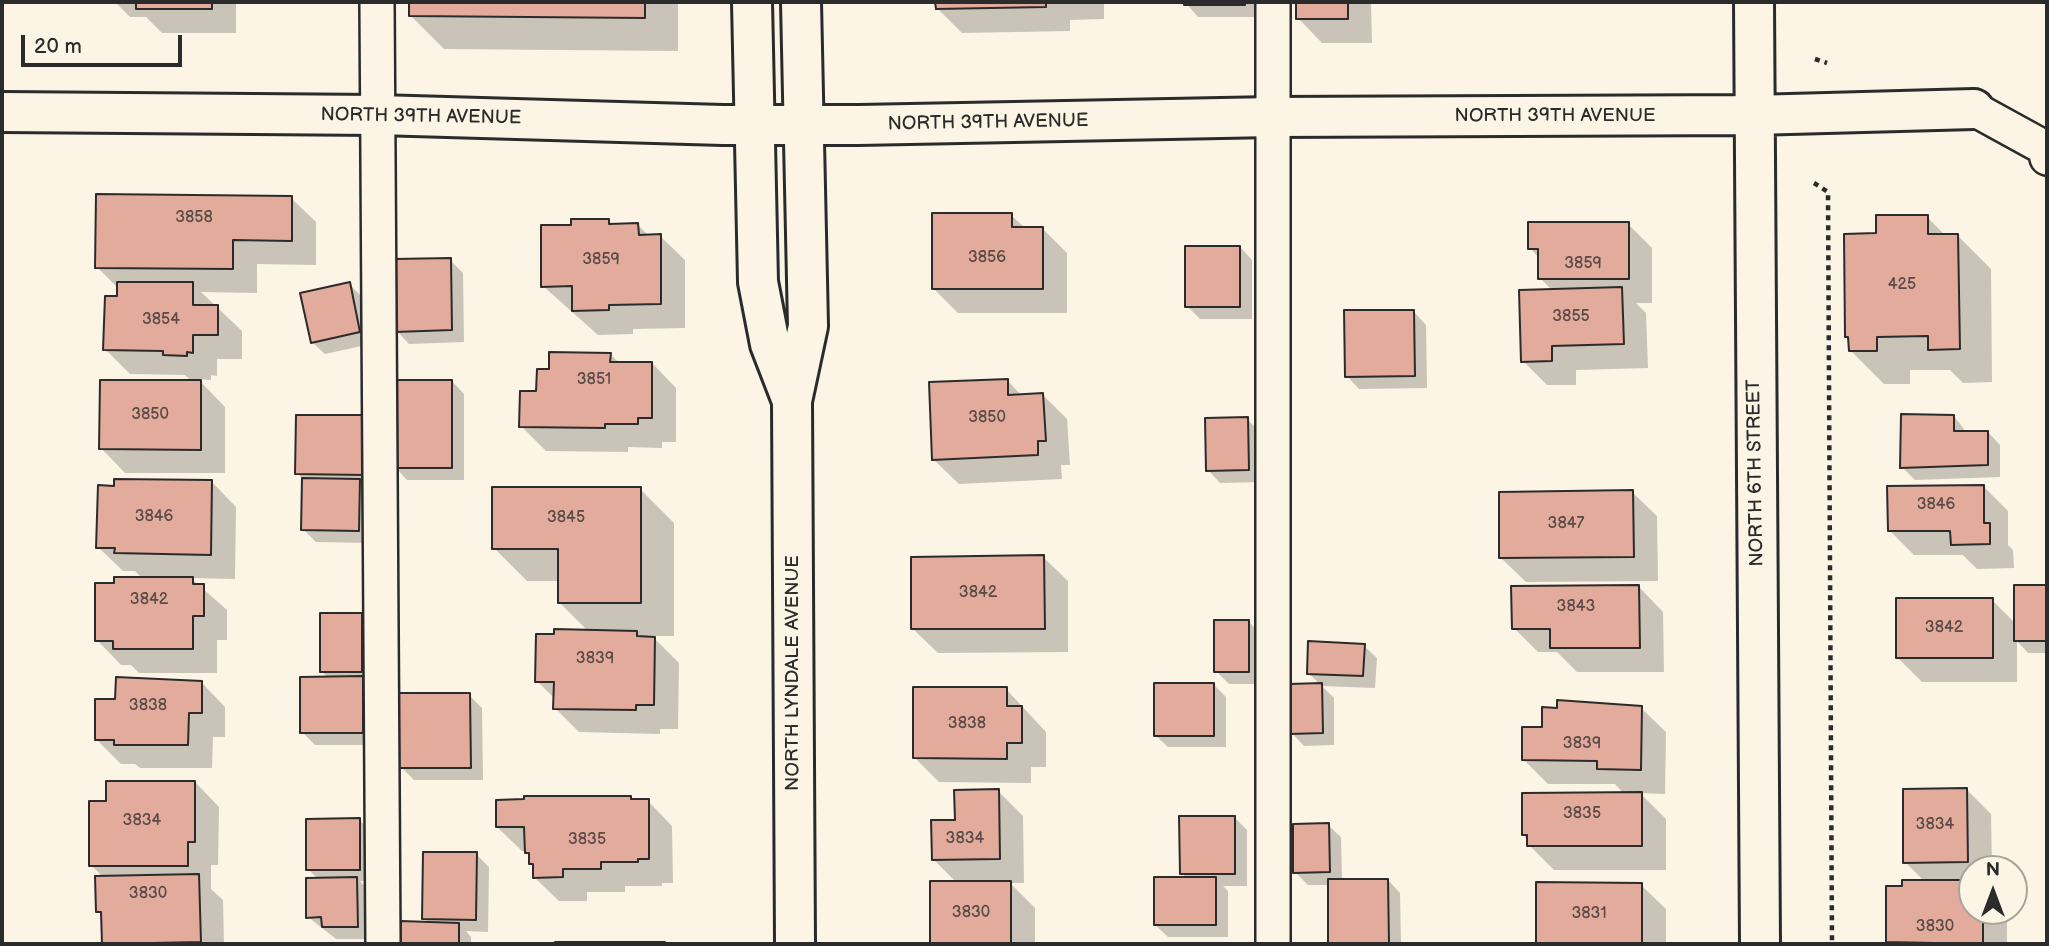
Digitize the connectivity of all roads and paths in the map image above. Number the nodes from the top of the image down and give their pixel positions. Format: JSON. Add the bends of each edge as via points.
{"nodes":[{"id":1,"x":377,"y":2,"type":"edge"},
{"id":2,"x":752,"y":2,"type":"edge"},
{"id":3,"x":802,"y":2,"type":"edge"},
{"id":4,"x":1273,"y":2,"type":"edge"},
{"id":5,"x":1754,"y":2,"type":"edge"},
{"id":6,"x":1974,"y":109,"type":"joint"},
{"id":7,"x":2,"y":112,"type":"edge"},
{"id":8,"x":378,"y":115,"type":"junction"},
{"id":9,"x":1753,"y":115,"type":"junction"},
{"id":10,"x":1273,"y":117,"type":"junction"},
{"id":11,"x":756,"y":124,"type":"junction"},
{"id":12,"x":804,"y":125,"type":"junction"},
{"id":13,"x":2047,"y":158,"type":"edge"},
{"id":14,"x":1814,"y":183,"type":"dead end"},
{"id":15,"x":792,"y":401,"type":"junction"},
{"id":16,"x":383,"y":944,"type":"edge"},
{"id":17,"x":794,"y":944,"type":"edge"},
{"id":18,"x":1273,"y":944,"type":"edge"},
{"id":19,"x":1760,"y":944,"type":"edge"},
{"id":20,"x":1832,"y":944,"type":"edge"}],
"edges":[{"from":1,"to":8,"type":"lane"},
{"from":2,"to":11,"type":"street","name":"NORTH LYNDALE AVENUE"},
{"from":3,"to":12,"type":"street","name":"NORTH LYNDALE AVENUE"},
{"from":4,"to":10,"type":"lane"},
{"from":5,"to":9,"type":"street","name":"NORTH 6TH STREET"},
{"from":6,"to":9,"type":"street","name":"NORTH 39TH AVENUE"},
{"from":6,"to":13,"type":"lane","via":[[2045,148]]},
{"from":7,"to":8,"type":"street","name":"NORTH 39TH AVENUE"},
{"from":8,"to":11,"type":"street","name":"NORTH 39TH AVENUE"},
{"from":8,"to":16,"type":"lane"},
{"from":9,"to":10,"type":"street","name":"NORTH 39TH AVENUE"},
{"from":9,"to":19,"type":"street","name":"NORTH 6TH STREET"},
{"from":10,"to":12,"type":"street","name":"NORTH 39TH AVENUE"},
{"from":10,"to":18,"type":"lane"},
{"from":11,"to":12,"type":"street","name":"NORTH 39TH AVENUE"},
{"from":11,"to":15,"type":"street","name":"NORTH LYNDALE AVENUE","via":[[758,282],[770,344]]},
{"from":12,"to":15,"type":"street","name":"NORTH LYNDALE AVENUE","via":[[808,326]]},
{"from":14,"to":20,"type":"path","via":[[1828,192]]},
{"from":15,"to":17,"type":"street","name":"NORTH LYNDALE AVENUE"}]}
